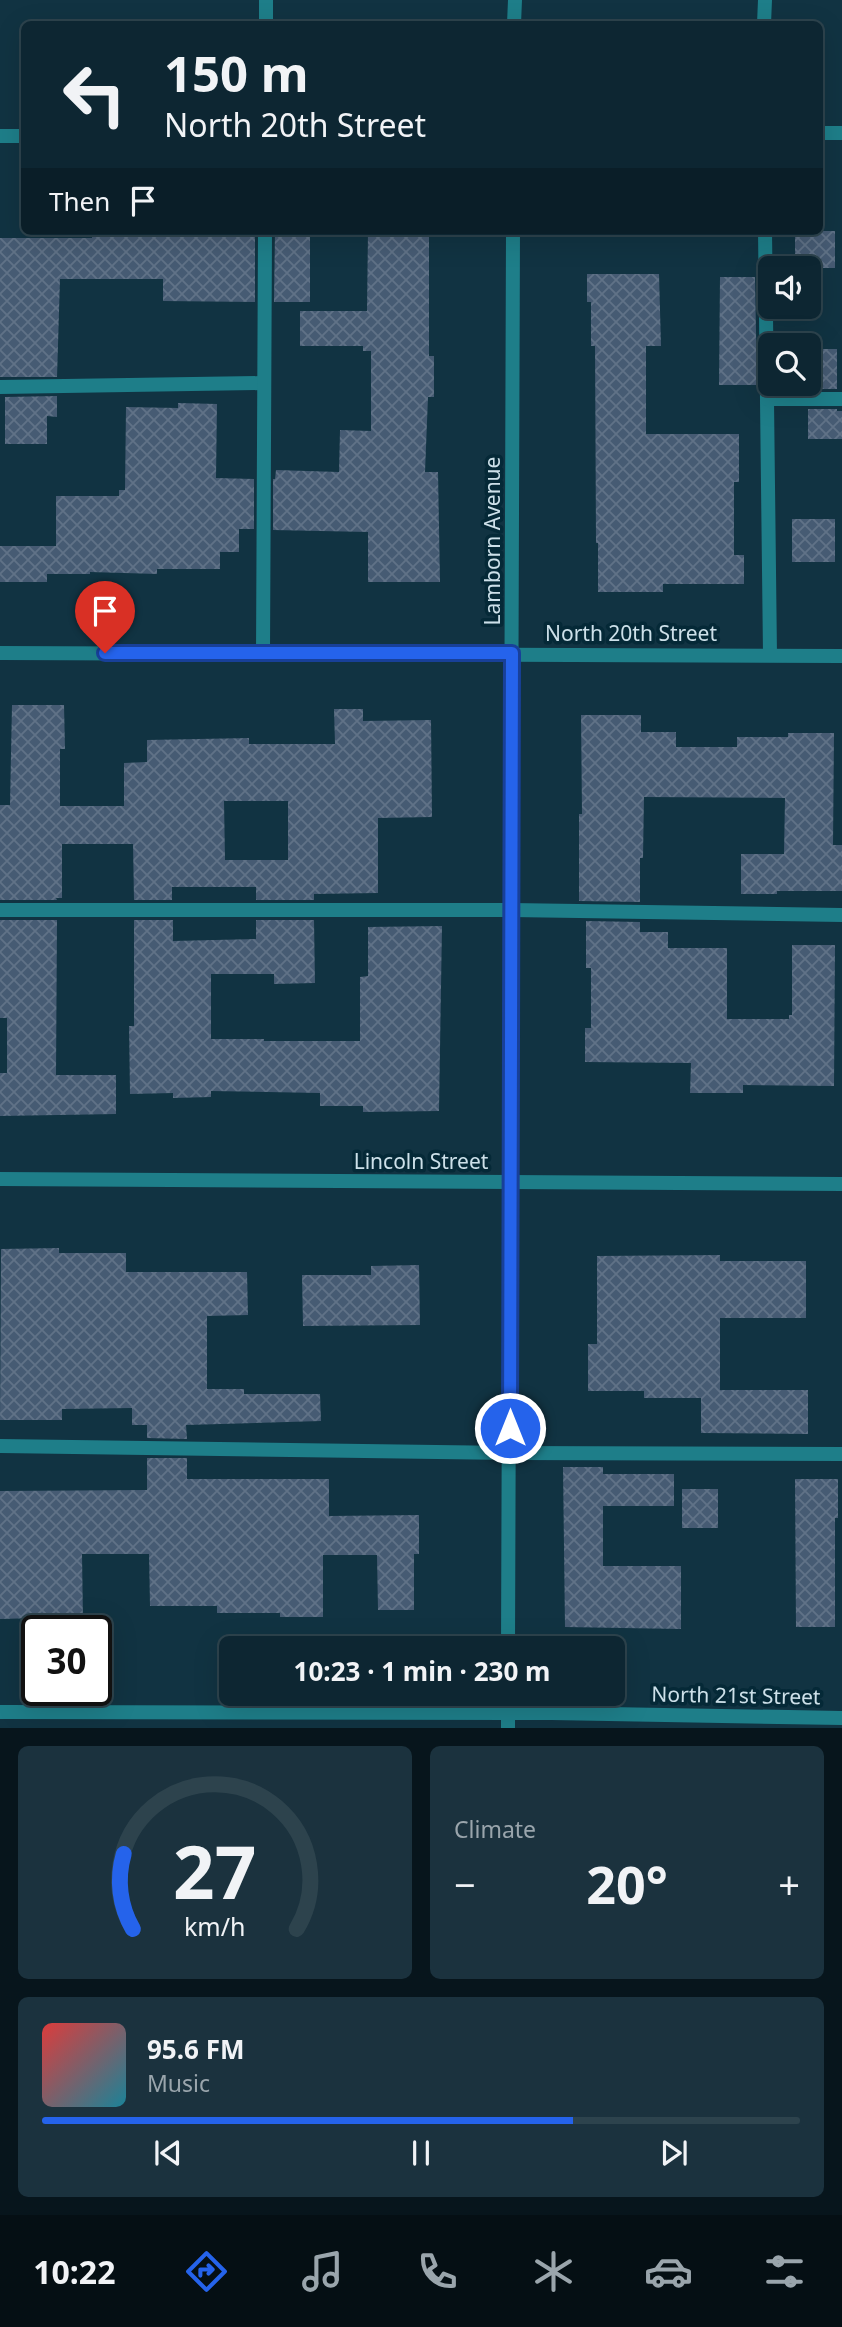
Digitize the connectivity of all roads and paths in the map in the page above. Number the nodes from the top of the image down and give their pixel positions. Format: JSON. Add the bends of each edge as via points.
{"nodes":[{"id":1,"x":266,"y":0,"type":"edge"},
{"id":2,"x":515,"y":0,"type":"edge"},
{"id":3,"x":765,"y":0,"type":"edge"},
{"id":4,"x":266,"y":21,"type":"edge"},
{"id":5,"x":514,"y":21,"type":"edge"},
{"id":6,"x":764,"y":21,"type":"edge"},
{"id":7,"x":823,"y":133,"type":"edge"},
{"id":8,"x":842,"y":133,"type":"edge"},
{"id":9,"x":0,"y":136,"type":"edge"},
{"id":10,"x":21,"y":136,"type":"edge"},
{"id":11,"x":265,"y":235,"type":"edge"},
{"id":12,"x":513,"y":235,"type":"edge"},
{"id":13,"x":765,"y":235,"type":"edge"},
{"id":14,"x":264,"y":383,"type":"junction"},
{"id":15,"x":0,"y":387,"type":"edge"},
{"id":16,"x":767,"y":399,"type":"junction"},
{"id":17,"x":842,"y":399,"type":"edge"},
{"id":18,"x":0,"y":653,"type":"edge"},
{"id":19,"x":263,"y":653,"type":"junction"},
{"id":20,"x":512,"y":653,"type":"junction"},
{"id":21,"x":770,"y":655,"type":"junction"},
{"id":22,"x":842,"y":656,"type":"edge"},
{"id":23,"x":0,"y":910,"type":"edge"},
{"id":24,"x":511,"y":910,"type":"junction"},
{"id":25,"x":842,"y":915,"type":"edge"},
{"id":26,"x":0,"y":1179,"type":"edge"},
{"id":27,"x":510,"y":1183,"type":"junction"},
{"id":28,"x":842,"y":1184,"type":"edge"},
{"id":29,"x":0,"y":1446,"type":"edge"},
{"id":30,"x":510,"y":1453,"type":"junction"},
{"id":31,"x":842,"y":1454,"type":"edge"},
{"id":32,"x":508,"y":1636,"type":"edge"},
{"id":33,"x":0,"y":1712,"type":"edge"},
{"id":34,"x":842,"y":1718,"type":"edge"},
{"id":35,"x":508,"y":1721,"type":"edge"}],
"edges":[{"from":1,"to":4,"type":"street"},
{"from":2,"to":5,"type":"street"},
{"from":3,"to":6,"type":"street"},
{"from":7,"to":8,"type":"street"},
{"from":9,"to":10,"type":"street"},
{"from":11,"to":14,"type":"street"},
{"from":12,"to":20,"type":"street","name":"Lamborn Avenue"},
{"from":13,"to":16,"type":"street"},
{"from":14,"to":15,"type":"street"},
{"from":14,"to":19,"type":"street"},
{"from":16,"to":17,"type":"street"},
{"from":16,"to":21,"type":"street"},
{"from":18,"to":19,"type":"street","name":"North 20th Street"},
{"from":19,"to":20,"type":"street","name":"North 20th Street"},
{"from":20,"to":21,"type":"street","name":"North 20th Street"},
{"from":20,"to":24,"type":"street","name":"Lamborn Avenue"},
{"from":21,"to":22,"type":"street","name":"North 20th Street"},
{"from":23,"to":24,"type":"street"},
{"from":24,"to":25,"type":"street"},
{"from":24,"to":27,"type":"street","name":"Lamborn Avenue"},
{"from":26,"to":27,"type":"street","name":"Lincoln Street"},
{"from":27,"to":28,"type":"street","name":"Lincoln Street"},
{"from":27,"to":30,"type":"street","name":"Lamborn Avenue"},
{"from":29,"to":30,"type":"street"},
{"from":30,"to":31,"type":"street"},
{"from":30,"to":32,"type":"street","name":"Lamborn Avenue"},
{"from":33,"to":35,"type":"street","name":"North 21st Street"},
{"from":34,"to":35,"type":"street","name":"North 21st Street"}]}
